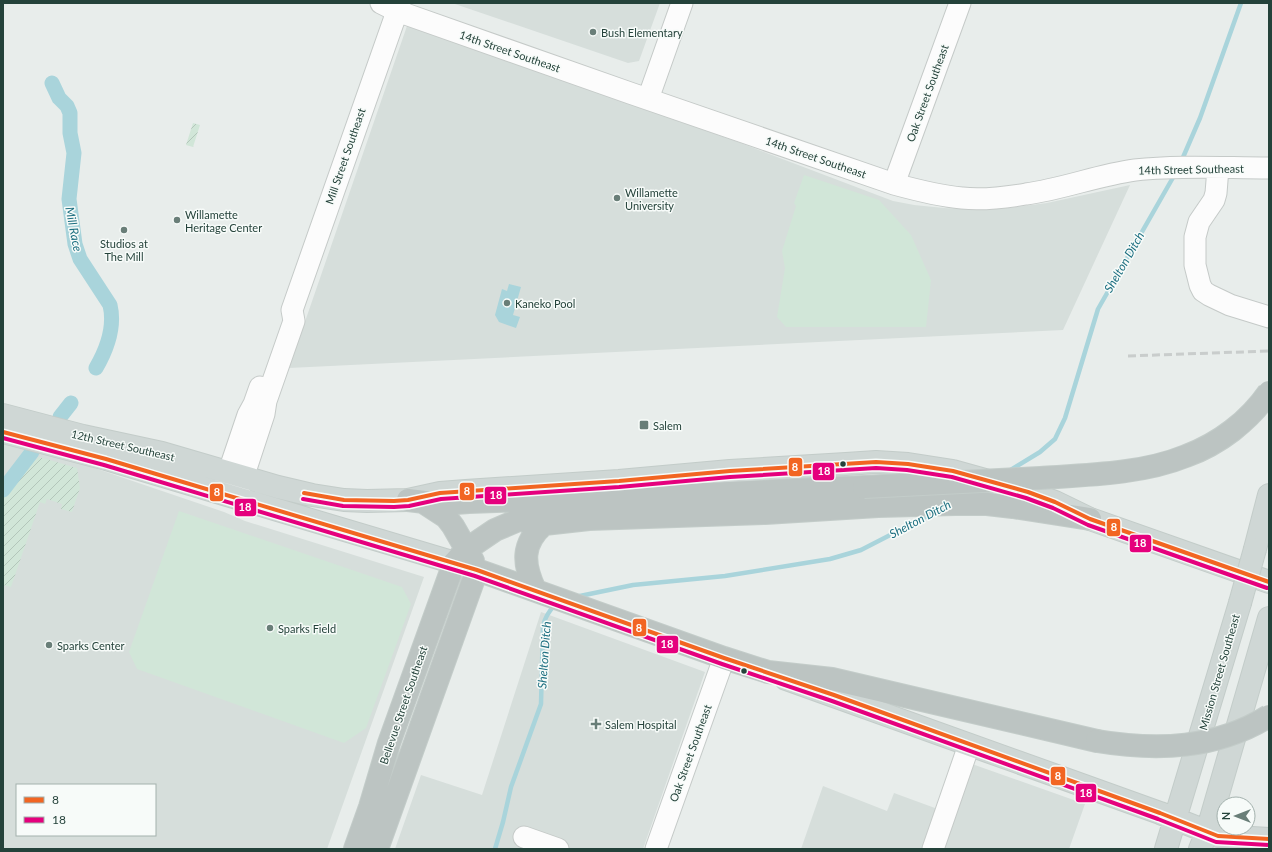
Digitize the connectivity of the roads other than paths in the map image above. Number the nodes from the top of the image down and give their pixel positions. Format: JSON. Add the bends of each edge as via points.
{"nodes":[{"id":1,"x":682,"y":3,"type":"edge"},
{"id":2,"x":960,"y":3,"type":"edge"},
{"id":3,"x":393,"y":6,"type":"edge"},
{"id":4,"x":648,"y":99,"type":"junction"},
{"id":5,"x":1213,"y":168,"type":"junction"},
{"id":6,"x":1269,"y":168,"type":"edge"},
{"id":7,"x":894,"y":184,"type":"junction"},
{"id":8,"x":1269,"y":317,"type":"edge"},
{"id":9,"x":1269,"y":392,"type":"edge"},
{"id":10,"x":3,"y":415,"type":"edge"},
{"id":11,"x":3,"y":432,"type":"edge"},
{"id":12,"x":236,"y":475,"type":"junction"},
{"id":13,"x":229,"y":495,"type":"junction"},
{"id":14,"x":1269,"y":495,"type":"edge"},
{"id":15,"x":327,"y":498,"type":"junction"},
{"id":16,"x":1016,"y":498,"type":"junction"},
{"id":17,"x":592,"y":499,"type":"junction"},
{"id":18,"x":415,"y":501,"type":"junction"},
{"id":19,"x":262,"y":505,"type":"junction"},
{"id":20,"x":1090,"y":519,"type":"joint"},
{"id":21,"x":518,"y":520,"type":"junction"},
{"id":22,"x":544,"y":524,"type":"junction"},
{"id":23,"x":461,"y":556,"type":"junction"},
{"id":24,"x":477,"y":570,"type":"junction"},
{"id":25,"x":1269,"y":582,"type":"edge"},
{"id":26,"x":538,"y":591,"type":"junction"},
{"id":27,"x":1269,"y":618,"type":"edge"},
{"id":28,"x":724,"y":658,"type":"junction"},
{"id":29,"x":768,"y":672,"type":"junction"},
{"id":30,"x":1269,"y":716,"type":"edge"},
{"id":31,"x":970,"y":745,"type":"junction"},
{"id":32,"x":1175,"y":820,"type":"junction"},
{"id":33,"x":524,"y":837,"type":"dead end"},
{"id":34,"x":1269,"y":839,"type":"edge"},
{"id":35,"x":1204,"y":840,"type":"edge"},
{"id":36,"x":355,"y":849,"type":"edge"},
{"id":37,"x":377,"y":849,"type":"edge"},
{"id":38,"x":558,"y":849,"type":"edge"},
{"id":39,"x":656,"y":849,"type":"edge"},
{"id":40,"x":933,"y":849,"type":"edge"},
{"id":41,"x":1166,"y":849,"type":"edge"}],
"edges":[{"from":1,"to":4,"type":"street"},
{"from":2,"to":7,"type":"street","name":"Oak Street Southeast"},
{"from":3,"to":4,"type":"street","name":"14th Street Southeast"},
{"from":3,"to":12,"type":"street","name":"Mill Street Southeast","via":[[292,310],[294,321],[266,401],[264,414]]},
{"from":4,"to":7,"type":"street","name":"14th Street Southeast"},
{"from":5,"to":6,"type":"street","name":"14th Street Southeast"},
{"from":5,"to":7,"type":"street","name":"14th Street Southeast","via":[[1153,168],[1114,173],[1026,194],[963,199]]},
{"from":5,"to":8,"type":"street","via":[[1216,193],[1199,222],[1195,237],[1195,266],[1200,285],[1208,295]]},
{"from":9,"to":17,"type":"highway","bridge":true,"via":[[1245,420],[1210,446],[1155,466],[1125,471],[1077,476]]},
{"from":10,"to":12,"type":"main road","name":"12th Street Southeast","via":[[162,453]]},
{"from":11,"to":13,"type":"main road","name":"12th Street Southeast","via":[[106,458]]},
{"from":12,"to":13,"type":"street","name":"Mill Street Southeast"},
{"from":12,"to":15,"type":"main road","name":"12th Street Southeast"},
{"from":13,"to":19,"type":"main road","name":"12th Street Southeast"},
{"from":14,"to":32,"type":"main road","name":"Mission Street Southeast","bridge":true,"via":[[1240,603]]},
{"from":15,"to":18,"type":"main road","name":"12th Street Southeast"},
{"from":15,"to":19,"type":"main road","via":[[321,506],[296,503]]},
{"from":16,"to":18,"type":"main road","name":"12th Street Southeast","bridge":true,"via":[[953,471],[876,462],[468,490],[440,493]]},
{"from":16,"to":20,"type":"highway"},
{"from":16,"to":22,"type":"highway","via":[[987,504],[878,506],[589,519]]},
{"from":17,"to":18,"type":"highway","via":[[441,504]]},
{"from":17,"to":21,"type":"highway","via":[[542,510]]},
{"from":18,"to":23,"type":"highway","via":[[446,517],[453,526]]},
{"from":19,"to":23,"type":"main road","name":"12th Street Southeast"},
{"from":20,"to":25,"type":"main road"},
{"from":21,"to":22,"type":"highway"},
{"from":21,"to":23,"type":"highway","via":[[495,530]]},
{"from":22,"to":26,"type":"highway","via":[[530,540],[526,556],[529,576]]},
{"from":23,"to":24,"type":"highway"},
{"from":23,"to":36,"type":"highway","name":"Bellevue Street Southeast","via":[[389,743]]},
{"from":24,"to":26,"type":"highway"},
{"from":24,"to":37,"type":"highway"},
{"from":26,"to":28,"type":"highway"},
{"from":27,"to":35,"type":"main road"},
{"from":28,"to":29,"type":"highway"},
{"from":28,"to":39,"type":"street","name":"Oak Street Southeast"},
{"from":29,"to":30,"type":"highway","bridge":true,"via":[[832,679],[1118,745],[1191,745],[1222,738]]},
{"from":29,"to":31,"type":"main road"},
{"from":31,"to":32,"type":"main road"},
{"from":31,"to":40,"type":"street"},
{"from":32,"to":35,"type":"main road"},
{"from":32,"to":41,"type":"main road","name":"Mission Street Southeast"},
{"from":33,"to":38,"type":"street"},
{"from":34,"to":35,"type":"main road","via":[[1218,836]]}]}
